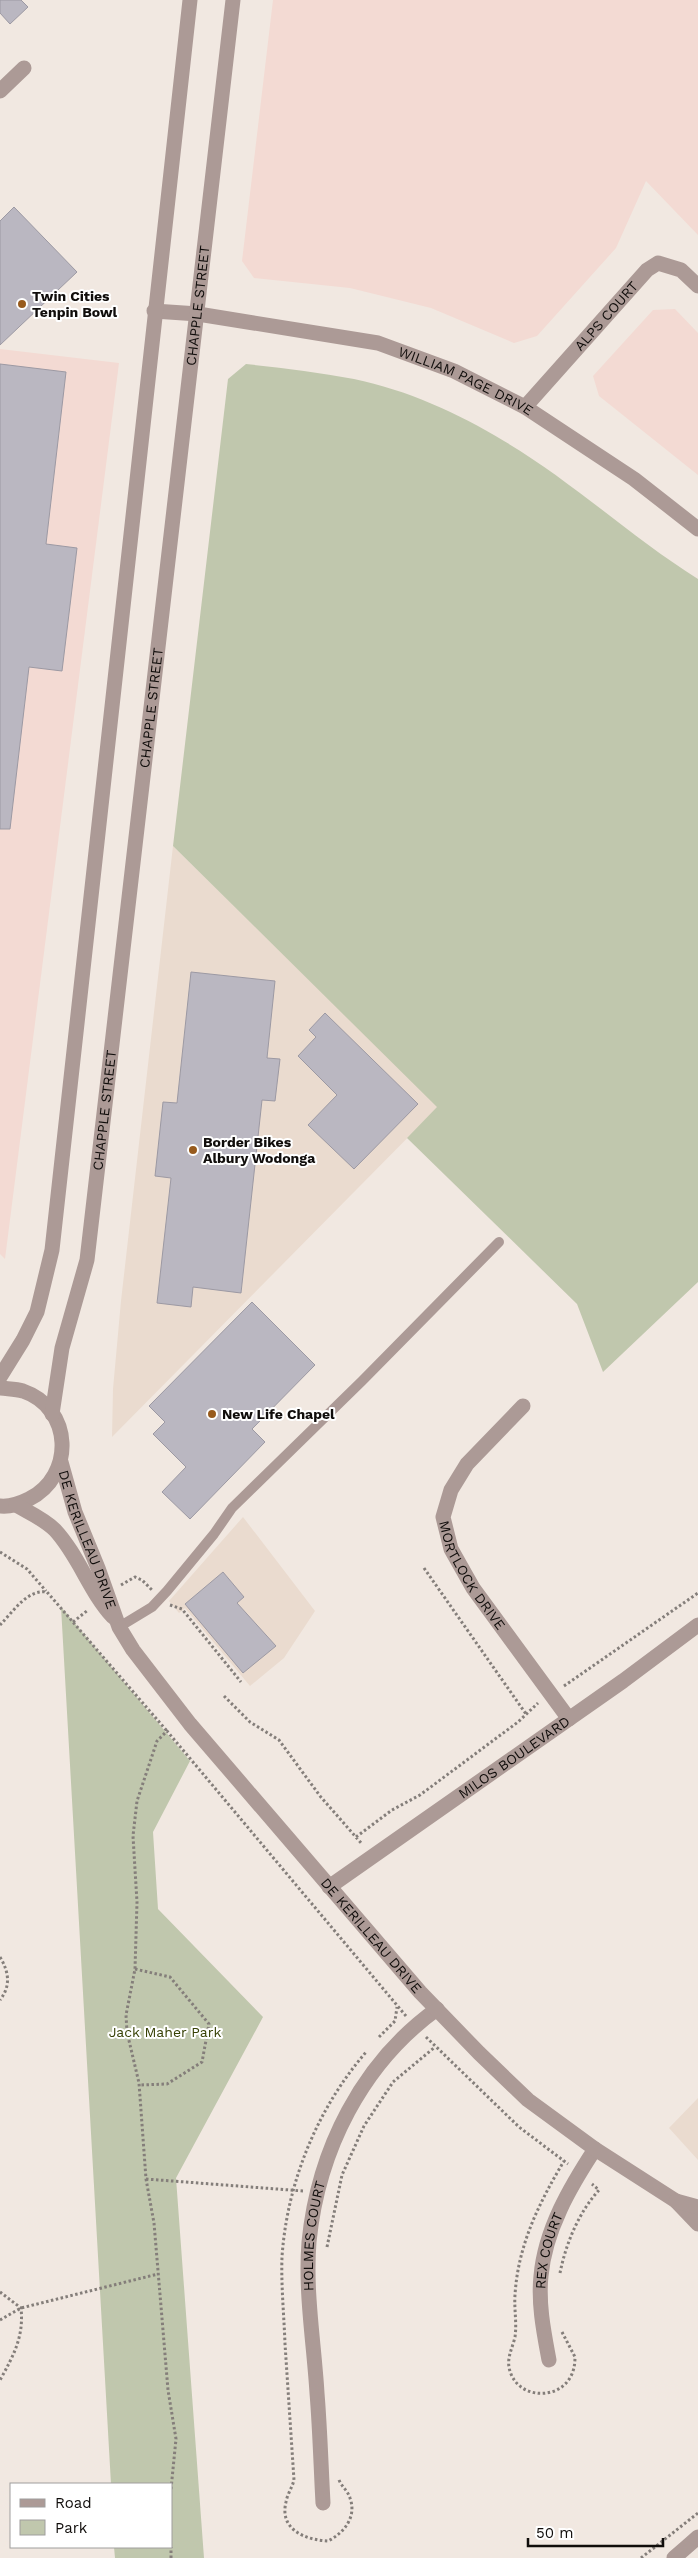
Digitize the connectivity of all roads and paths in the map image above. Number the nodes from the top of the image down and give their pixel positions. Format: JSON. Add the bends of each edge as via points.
{"nodes":[{"id":1,"x":190,"y":0,"type":"edge"},
{"id":2,"x":233,"y":0,"type":"edge"},
{"id":3,"x":24,"y":68,"type":"dead end"},
{"id":4,"x":0,"y":91,"type":"edge"},
{"id":5,"x":698,"y":286,"type":"edge"},
{"id":6,"x":154,"y":311,"type":"junction"},
{"id":7,"x":198,"y":314,"type":"junction"},
{"id":8,"x":526,"y":407,"type":"junction"},
{"id":9,"x":698,"y":529,"type":"edge"},
{"id":10,"x":499,"y":1242,"type":"dead end"},
{"id":11,"x":0,"y":1377,"type":"edge"},
{"id":12,"x":0,"y":1388,"type":"edge"},
{"id":13,"x":523,"y":1406,"type":"dead end"},
{"id":14,"x":52,"y":1414,"type":"junction"},
{"id":15,"x":61,"y":1462,"type":"junction"},
{"id":16,"x":5,"y":1508,"type":"edge"},
{"id":17,"x":0,"y":1552,"type":"edge"},
{"id":18,"x":424,"y":1568,"type":"dead end"},
{"id":19,"x":47,"y":1592,"type":"junction"},
{"id":20,"x":698,"y":1593,"type":"edge"},
{"id":21,"x":117,"y":1623,"type":"junction"},
{"id":22,"x":0,"y":1625,"type":"edge"},
{"id":23,"x":698,"y":1625,"type":"edge"},
{"id":24,"x":549,"y":1693,"type":"junction"},
{"id":25,"x":224,"y":1696,"type":"dead end"},
{"id":26,"x":526,"y":1714,"type":"junction"},
{"id":27,"x":569,"y":1719,"type":"junction"},
{"id":28,"x":167,"y":1732,"type":"junction"},
{"id":29,"x":356,"y":1837,"type":"junction"},
{"id":30,"x":373,"y":1857,"type":"junction"},
{"id":31,"x":329,"y":1887,"type":"junction"},
{"id":32,"x":0,"y":1958,"type":"edge"},
{"id":33,"x":135,"y":1969,"type":"junction"},
{"id":34,"x":0,"y":2000,"type":"edge"},
{"id":35,"x":396,"y":2006,"type":"junction"},
{"id":36,"x":437,"y":2010,"type":"junction"},
{"id":37,"x":416,"y":2027,"type":"junction"},
{"id":38,"x":375,"y":2042,"type":"dead end"},
{"id":39,"x":436,"y":2047,"type":"junction"},
{"id":40,"x":369,"y":2049,"type":"dead end"},
{"id":41,"x":139,"y":2085,"type":"junction"},
{"id":42,"x":595,"y":2149,"type":"junction"},
{"id":43,"x":564,"y":2161,"type":"dead end"},
{"id":44,"x":146,"y":2180,"type":"junction"},
{"id":45,"x":293,"y":2190,"type":"junction"},
{"id":46,"x":318,"y":2192,"type":"junction"},
{"id":47,"x":676,"y":2202,"type":"junction"},
{"id":48,"x":698,"y":2207,"type":"edge"},
{"id":49,"x":698,"y":2224,"type":"edge"},
{"id":50,"x":326,"y":2253,"type":"dead end"},
{"id":51,"x":158,"y":2274,"type":"junction"},
{"id":52,"x":0,"y":2292,"type":"edge"},
{"id":53,"x":21,"y":2308,"type":"junction"},
{"id":54,"x":0,"y":2320,"type":"edge"},
{"id":55,"x":550,"y":2360,"type":"dead end"},
{"id":56,"x":0,"y":2380,"type":"edge"},
{"id":57,"x":338,"y":2474,"type":"dead end"},
{"id":58,"x":172,"y":2483,"type":"edge"},
{"id":59,"x":323,"y":2503,"type":"dead end"},
{"id":60,"x":698,"y":2513,"type":"edge"},
{"id":61,"x":698,"y":2537,"type":"edge"},
{"id":62,"x":641,"y":2558,"type":"edge"},
{"id":63,"x":674,"y":2558,"type":"edge"}],
"edges":[{"from":1,"to":6,"type":"street"},
{"from":2,"to":7,"type":"street","name":"CHAPPLE STREET"},
{"from":3,"to":4,"type":"street"},
{"from":5,"to":8,"type":"street","name":"ALPS COURT","via":[[682,270],[658,263],[647,270]]},
{"from":6,"to":7,"type":"street","name":"WILLIAM PAGE DRIVE"},
{"from":6,"to":11,"type":"street","via":[[52,1250],[37,1312]]},
{"from":7,"to":8,"type":"street","name":"WILLIAM PAGE DRIVE","via":[[378,343],[454,371]]},
{"from":7,"to":14,"type":"street","name":"CHAPPLE STREET","via":[[87,1260],[62,1348]]},
{"from":8,"to":9,"type":"street","name":"WILLIAM PAGE DRIVE","via":[[634,479]]},
{"from":10,"to":21,"type":"lane","via":[[232,1508],[152,1607]]},
{"from":12,"to":14,"type":"street","via":[[23,1391],[40,1400]]},
{"from":13,"to":24,"type":"street","name":"MORTLOCK DRIVE","via":[[467,1464],[451,1490],[443,1517],[451,1549],[473,1588]]},
{"from":14,"to":15,"type":"street","via":[[60,1429],[63,1445]]},
{"from":15,"to":16,"type":"street","via":[[57,1474],[41,1493]]},
{"from":15,"to":21,"type":"street","name":"DE KERILLEAU DRIVE","via":[[75,1512]]},
{"from":16,"to":21,"type":"street","name":"DE KERILLEAU DRIVE","via":[[41,1518],[54,1529],[65,1542],[98,1601]]},
{"from":17,"to":19,"type":"path","via":[[27,1569]]},
{"from":18,"to":26,"type":"path"},
{"from":19,"to":22,"type":"path","via":[[37,1591],[30,1595]]},
{"from":19,"to":28,"type":"path"},
{"from":20,"to":24,"type":"path","via":[[577,1678]]},
{"from":21,"to":31,"type":"street","name":"DE KERILLEAU DRIVE","via":[[137,1656],[190,1724]]},
{"from":23,"to":27,"type":"street","name":"MILOS BOULEVARD"},
{"from":24,"to":26,"type":"path"},
{"from":24,"to":27,"type":"street","name":"MORTLOCK DRIVE"},
{"from":25,"to":29,"type":"path","via":[[250,1722],[279,1740],[320,1796]]},
{"from":26,"to":29,"type":"path","via":[[420,1795],[392,1810]]},
{"from":27,"to":30,"type":"street","name":"MILOS BOULEVARD"},
{"from":28,"to":33,"type":"path","via":[[157,1741],[137,1801],[133,1836],[137,1902]]},
{"from":28,"to":35,"type":"path"},
{"from":29,"to":30,"type":"path"},
{"from":30,"to":31,"type":"street","name":"MILOS BOULEVARD"},
{"from":31,"to":36,"type":"street","name":"DE KERILLEAU DRIVE"},
{"from":32,"to":34,"type":"path","via":[[8,1979]]},
{"from":33,"to":41,"type":"path","via":[[126,2014]]},
{"from":33,"to":41,"type":"path","via":[[170,1977],[209,2024],[202,2062],[167,2084]]},
{"from":35,"to":37,"type":"path"},
{"from":35,"to":38,"type":"path","via":[[395,2021]]},
{"from":36,"to":37,"type":"street","name":"HOLMES COURT"},
{"from":36,"to":42,"type":"street","name":"DE KERILLEAU DRIVE","via":[[528,2100]]},
{"from":37,"to":39,"type":"path"},
{"from":37,"to":46,"type":"street","name":"HOLMES COURT","via":[[379,2065],[343,2117],[321,2175]]},
{"from":39,"to":43,"type":"path","via":[[519,2127]]},
{"from":39,"to":50,"type":"path","via":[[393,2082],[364,2126],[342,2175],[332,2211]]},
{"from":40,"to":45,"type":"path","via":[[337,2090],[318,2124]]},
{"from":41,"to":44,"type":"path"},
{"from":42,"to":47,"type":"street","name":"DE KERILLEAU DRIVE"},
{"from":42,"to":55,"type":"street","name":"REX COURT","via":[[554,2222],[541,2276],[541,2322]]},
{"from":44,"to":45,"type":"path"},
{"from":44,"to":51,"type":"path"},
{"from":45,"to":46,"type":"path"},
{"from":45,"to":57,"type":"path","via":[[282,2256],[294,2480],[285,2508],[292,2528],[303,2537],[328,2541],[345,2528],[352,2505]]},
{"from":46,"to":59,"type":"street","name":"HOLMES COURT","via":[[309,2242],[310,2307]]},
{"from":47,"to":48,"type":"street","name":"DE KERILLEAU DRIVE"},
{"from":47,"to":49,"type":"street","name":"DE KERILLEAU DRIVE"},
{"from":51,"to":53,"type":"path"},
{"from":51,"to":58,"type":"path","via":[[168,2390],[176,2439]]},
{"from":52,"to":53,"type":"path"},
{"from":53,"to":54,"type":"path"},
{"from":53,"to":56,"type":"path","via":[[23,2326],[17,2349]]},
{"from":60,"to":62,"type":"path"},
{"from":61,"to":63,"type":"street"}]}
